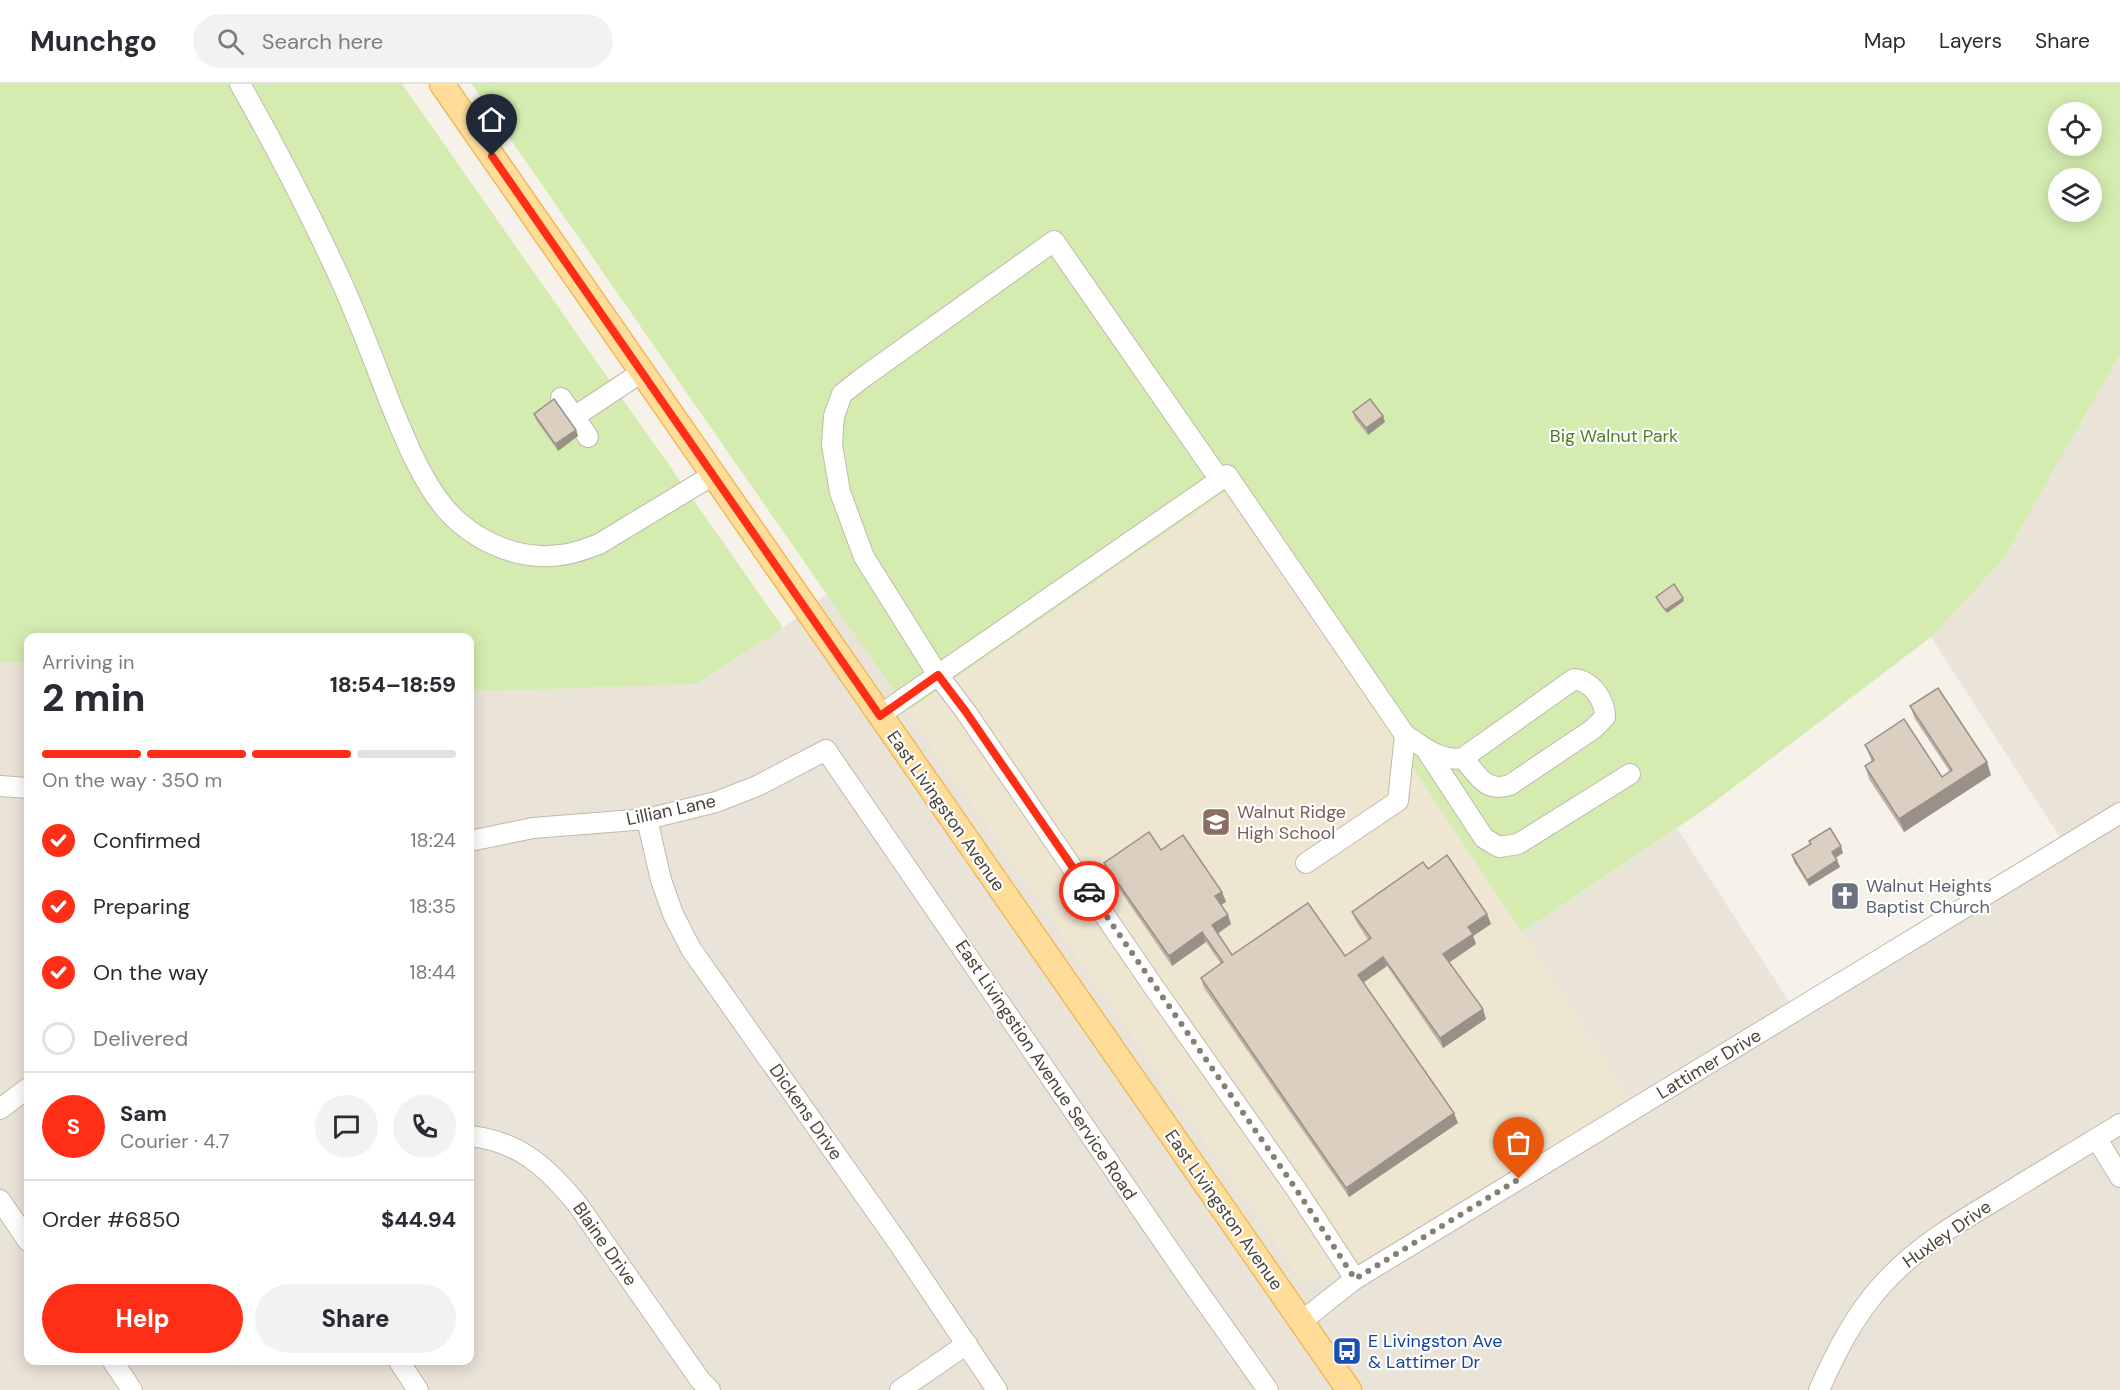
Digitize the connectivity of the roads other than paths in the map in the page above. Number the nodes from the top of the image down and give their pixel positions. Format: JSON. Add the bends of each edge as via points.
{"nodes":[{"id":1,"x":240,"y":84,"type":"edge"},
{"id":2,"x":442,"y":84,"type":"edge"},
{"id":3,"x":642,"y":372,"type":"junction"},
{"id":4,"x":561,"y":398,"type":"dead end"},
{"id":5,"x":574,"y":417,"type":"junction"},
{"id":6,"x":588,"y":437,"type":"dead end"},
{"id":7,"x":713,"y":475,"type":"junction"},
{"id":8,"x":1220,"y":480,"type":"junction"},
{"id":9,"x":938,"y":675,"type":"junction"},
{"id":10,"x":880,"y":716,"type":"junction"},
{"id":11,"x":1405,"y":735,"type":"junction"},
{"id":12,"x":1426,"y":748,"type":"junction"},
{"id":13,"x":826,"y":750,"type":"joint"},
{"id":14,"x":1463,"y":759,"type":"junction"},
{"id":15,"x":1630,"y":774,"type":"dead end"},
{"id":16,"x":0,"y":786,"type":"edge"},
{"id":17,"x":24,"y":788,"type":"edge"},
{"id":18,"x":2120,"y":813,"type":"edge"},
{"id":19,"x":647,"y":819,"type":"junction"},
{"id":20,"x":474,"y":840,"type":"edge"},
{"id":21,"x":1306,"y":863,"type":"dead end"},
{"id":22,"x":24,"y":1091,"type":"edge"},
{"id":23,"x":0,"y":1108,"type":"edge"},
{"id":24,"x":2120,"y":1124,"type":"edge"},
{"id":25,"x":474,"y":1137,"type":"edge"},
{"id":26,"x":2097,"y":1138,"type":"junction"},
{"id":27,"x":2120,"y":1177,"type":"edge"},
{"id":28,"x":0,"y":1200,"type":"edge"},
{"id":29,"x":24,"y":1235,"type":"edge"},
{"id":30,"x":1355,"y":1279,"type":"junction"},
{"id":31,"x":1302,"y":1321,"type":"junction"},
{"id":32,"x":966,"y":1344,"type":"junction"},
{"id":33,"x":115,"y":1365,"type":"edge"},
{"id":34,"x":401,"y":1365,"type":"edge"},
{"id":35,"x":132,"y":1390,"type":"edge"},
{"id":36,"x":418,"y":1390,"type":"edge"},
{"id":37,"x":710,"y":1390,"type":"edge"},
{"id":38,"x":900,"y":1390,"type":"edge"},
{"id":39,"x":997,"y":1390,"type":"edge"},
{"id":40,"x":1268,"y":1390,"type":"edge"},
{"id":41,"x":1349,"y":1390,"type":"edge"},
{"id":42,"x":1819,"y":1390,"type":"edge"}],
"edges":[{"from":1,"to":7,"type":"street","via":[[295,184],[342,283],[418,465],[436,496],[457,520],[503,549],[559,555],[599,544]]},
{"from":2,"to":3,"type":"main road","name":"East Livingston Avenue"},
{"from":3,"to":5,"type":"street"},
{"from":3,"to":7,"type":"main road","name":"East Livingston Avenue"},
{"from":4,"to":5,"type":"street"},
{"from":5,"to":6,"type":"street"},
{"from":7,"to":10,"type":"main road","name":"East Livingston Avenue"},
{"from":8,"to":9,"type":"street"},
{"from":8,"to":9,"type":"street","via":[[1054,241],[842,394],[834,416],[831,445],[840,492],[864,557]]},
{"from":8,"to":11,"type":"street","via":[[1227,475]]},
{"from":9,"to":10,"type":"street"},
{"from":9,"to":30,"type":"street"},
{"from":10,"to":31,"type":"main road","name":"East Livingston Avenue"},
{"from":11,"to":12,"type":"street"},
{"from":11,"to":21,"type":"street","via":[[1398,801]]},
{"from":12,"to":14,"type":"street","via":[[1451,760]]},
{"from":12,"to":15,"type":"street","via":[[1484,838],[1499,847],[1518,844]]},
{"from":13,"to":19,"type":"street","name":"Lillian Lane","via":[[757,786],[716,802]]},
{"from":13,"to":40,"type":"street","name":"East Livingstion Avenue Service Road"},
{"from":14,"to":14,"type":"street","via":[[1574,679],[1593,688],[1605,706],[1605,717],[1593,729],[1510,785],[1498,789],[1487,785]]},
{"from":16,"to":17,"type":"street"},
{"from":18,"to":30,"type":"street","name":"Lattimer Drive"},
{"from":19,"to":20,"type":"street","name":"Lillian Lane","via":[[533,828]]},
{"from":19,"to":32,"type":"street","name":"Dickens Drive","via":[[661,880],[691,949]]},
{"from":22,"to":23,"type":"street"},
{"from":24,"to":26,"type":"street","name":"Huxley Drive"},
{"from":25,"to":37,"type":"street","name":"Blaine Drive","via":[[522,1151],[561,1184]]},
{"from":26,"to":27,"type":"street"},
{"from":26,"to":42,"type":"street","name":"Huxley Drive","via":[[1949,1228],[1914,1254],[1860,1312],[1836,1351]]},
{"from":28,"to":29,"type":"street"},
{"from":30,"to":31,"type":"street","name":"Lattimer Drive"},
{"from":31,"to":41,"type":"main road","name":"East Livingston Avenue"},
{"from":32,"to":38,"type":"street"},
{"from":32,"to":39,"type":"street","name":"Dickens Drive"},
{"from":33,"to":35,"type":"street"},
{"from":34,"to":36,"type":"street"}]}
